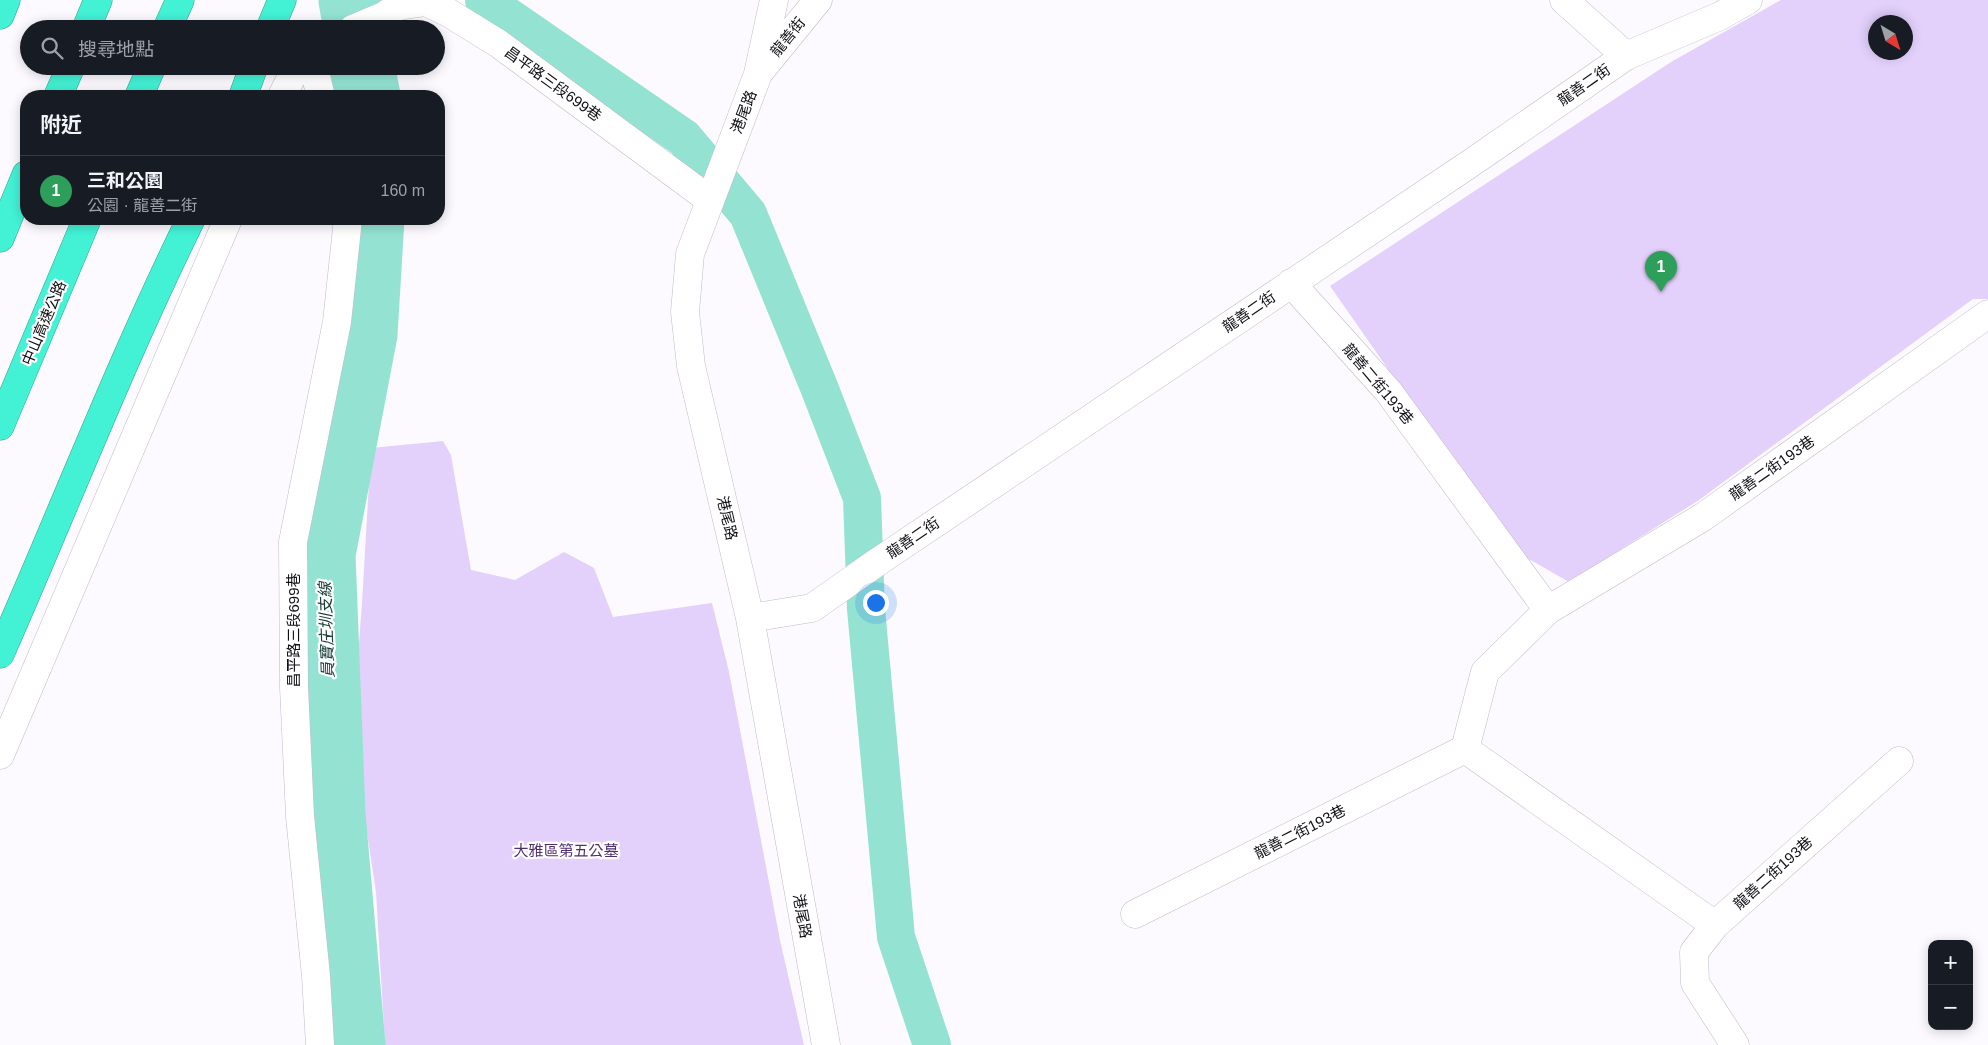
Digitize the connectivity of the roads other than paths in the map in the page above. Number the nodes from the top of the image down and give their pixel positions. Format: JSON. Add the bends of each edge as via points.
{"nodes":[{"id":1,"x":6,"y":0,"type":"edge"},
{"id":2,"x":98,"y":0,"type":"edge"},
{"id":3,"x":180,"y":0,"type":"edge"},
{"id":4,"x":282,"y":0,"type":"edge"},
{"id":5,"x":774,"y":0,"type":"edge"},
{"id":6,"x":818,"y":0,"type":"edge"},
{"id":7,"x":1564,"y":0,"type":"edge"},
{"id":8,"x":1748,"y":0,"type":"edge"},
{"id":9,"x":1717,"y":8,"type":"edge"},
{"id":10,"x":0,"y":15,"type":"edge"},
{"id":11,"x":90,"y":20,"type":"edge"},
{"id":12,"x":171,"y":20,"type":"edge"},
{"id":13,"x":274,"y":20,"type":"edge"},
{"id":14,"x":374,"y":20,"type":"edge"},
{"id":15,"x":1626,"y":56,"type":"junction"},
{"id":16,"x":758,"y":74,"type":"junction"},
{"id":17,"x":67,"y":75,"type":"edge"},
{"id":18,"x":148,"y":75,"type":"edge"},
{"id":19,"x":251,"y":75,"type":"edge"},
{"id":20,"x":292,"y":75,"type":"edge"},
{"id":21,"x":315,"y":75,"type":"edge"},
{"id":22,"x":61,"y":90,"type":"edge"},
{"id":23,"x":142,"y":90,"type":"edge"},
{"id":24,"x":245,"y":90,"type":"edge"},
{"id":25,"x":285,"y":90,"type":"edge"},
{"id":26,"x":319,"y":90,"type":"edge"},
{"id":27,"x":20,"y":189,"type":"edge"},
{"id":28,"x":712,"y":196,"type":"junction"},
{"id":29,"x":85,"y":225,"type":"edge"},
{"id":30,"x":188,"y":225,"type":"edge"},
{"id":31,"x":225,"y":225,"type":"edge"},
{"id":32,"x":347,"y":225,"type":"edge"},
{"id":33,"x":0,"y":238,"type":"edge"},
{"id":34,"x":1291,"y":283,"type":"junction"},
{"id":35,"x":1988,"y":314,"type":"edge"},
{"id":36,"x":0,"y":426,"type":"edge"},
{"id":37,"x":1548,"y":610,"type":"junction"},
{"id":38,"x":750,"y":618,"type":"junction"},
{"id":39,"x":0,"y":654,"type":"edge"},
{"id":40,"x":1465,"y":749,"type":"junction"},
{"id":41,"x":0,"y":755,"type":"edge"},
{"id":42,"x":1898,"y":761,"type":"dead end"},
{"id":43,"x":1134,"y":914,"type":"dead end"},
{"id":44,"x":1715,"y":925,"type":"junction"},
{"id":45,"x":320,"y":1045,"type":"edge"},
{"id":46,"x":826,"y":1045,"type":"edge"},
{"id":47,"x":1735,"y":1045,"type":"edge"}],
"edges":[{"from":1,"to":10,"type":"highway"},
{"from":2,"to":11,"type":"highway"},
{"from":3,"to":12,"type":"highway"},
{"from":4,"to":13,"type":"highway"},
{"from":5,"to":16,"type":"street","name":"港尾路"},
{"from":6,"to":16,"type":"street","name":"龍善街"},
{"from":7,"to":15,"type":"street"},
{"from":8,"to":9,"type":"street","name":"龍善二街"},
{"from":9,"to":15,"type":"street","name":"龍善二街"},
{"from":14,"to":28,"type":"street","name":"昌平路三段699巷","via":[[398,6],[426,2],[449,13],[499,44]]},
{"from":15,"to":34,"type":"street","name":"龍善二街"},
{"from":16,"to":28,"type":"street","name":"港尾路"},
{"from":17,"to":22,"type":"highway"},
{"from":18,"to":23,"type":"highway"},
{"from":19,"to":24,"type":"highway"},
{"from":20,"to":25,"type":"street"},
{"from":21,"to":26,"type":"street"},
{"from":27,"to":33,"type":"highway"},
{"from":28,"to":38,"type":"street","name":"港尾路","via":[[690,254],[685,312],[691,366]]},
{"from":29,"to":36,"type":"highway","name":"中山高速公路"},
{"from":30,"to":39,"type":"highway","via":[[126,360]]},
{"from":31,"to":41,"type":"street"},
{"from":32,"to":45,"type":"street","name":"昌平路三段699巷","via":[[337,322],[294,542],[294,687],[300,816]]},
{"from":34,"to":37,"type":"street","name":"龍善二街193巷","via":[[1388,391]]},
{"from":34,"to":38,"type":"street","name":"龍善二街","via":[[812,608]]},
{"from":35,"to":37,"type":"street","name":"龍善二街193巷","via":[[1703,517]]},
{"from":37,"to":40,"type":"street","name":"龍善二街193巷","via":[[1485,672]]},
{"from":38,"to":46,"type":"street","name":"港尾路"},
{"from":40,"to":43,"type":"street","name":"龍善二街193巷"},
{"from":40,"to":44,"type":"street"},
{"from":42,"to":44,"type":"street","name":"龍善二街193巷"},
{"from":44,"to":47,"type":"street","name":"龍善二街193巷","via":[[1694,952],[1694,983]]}]}
